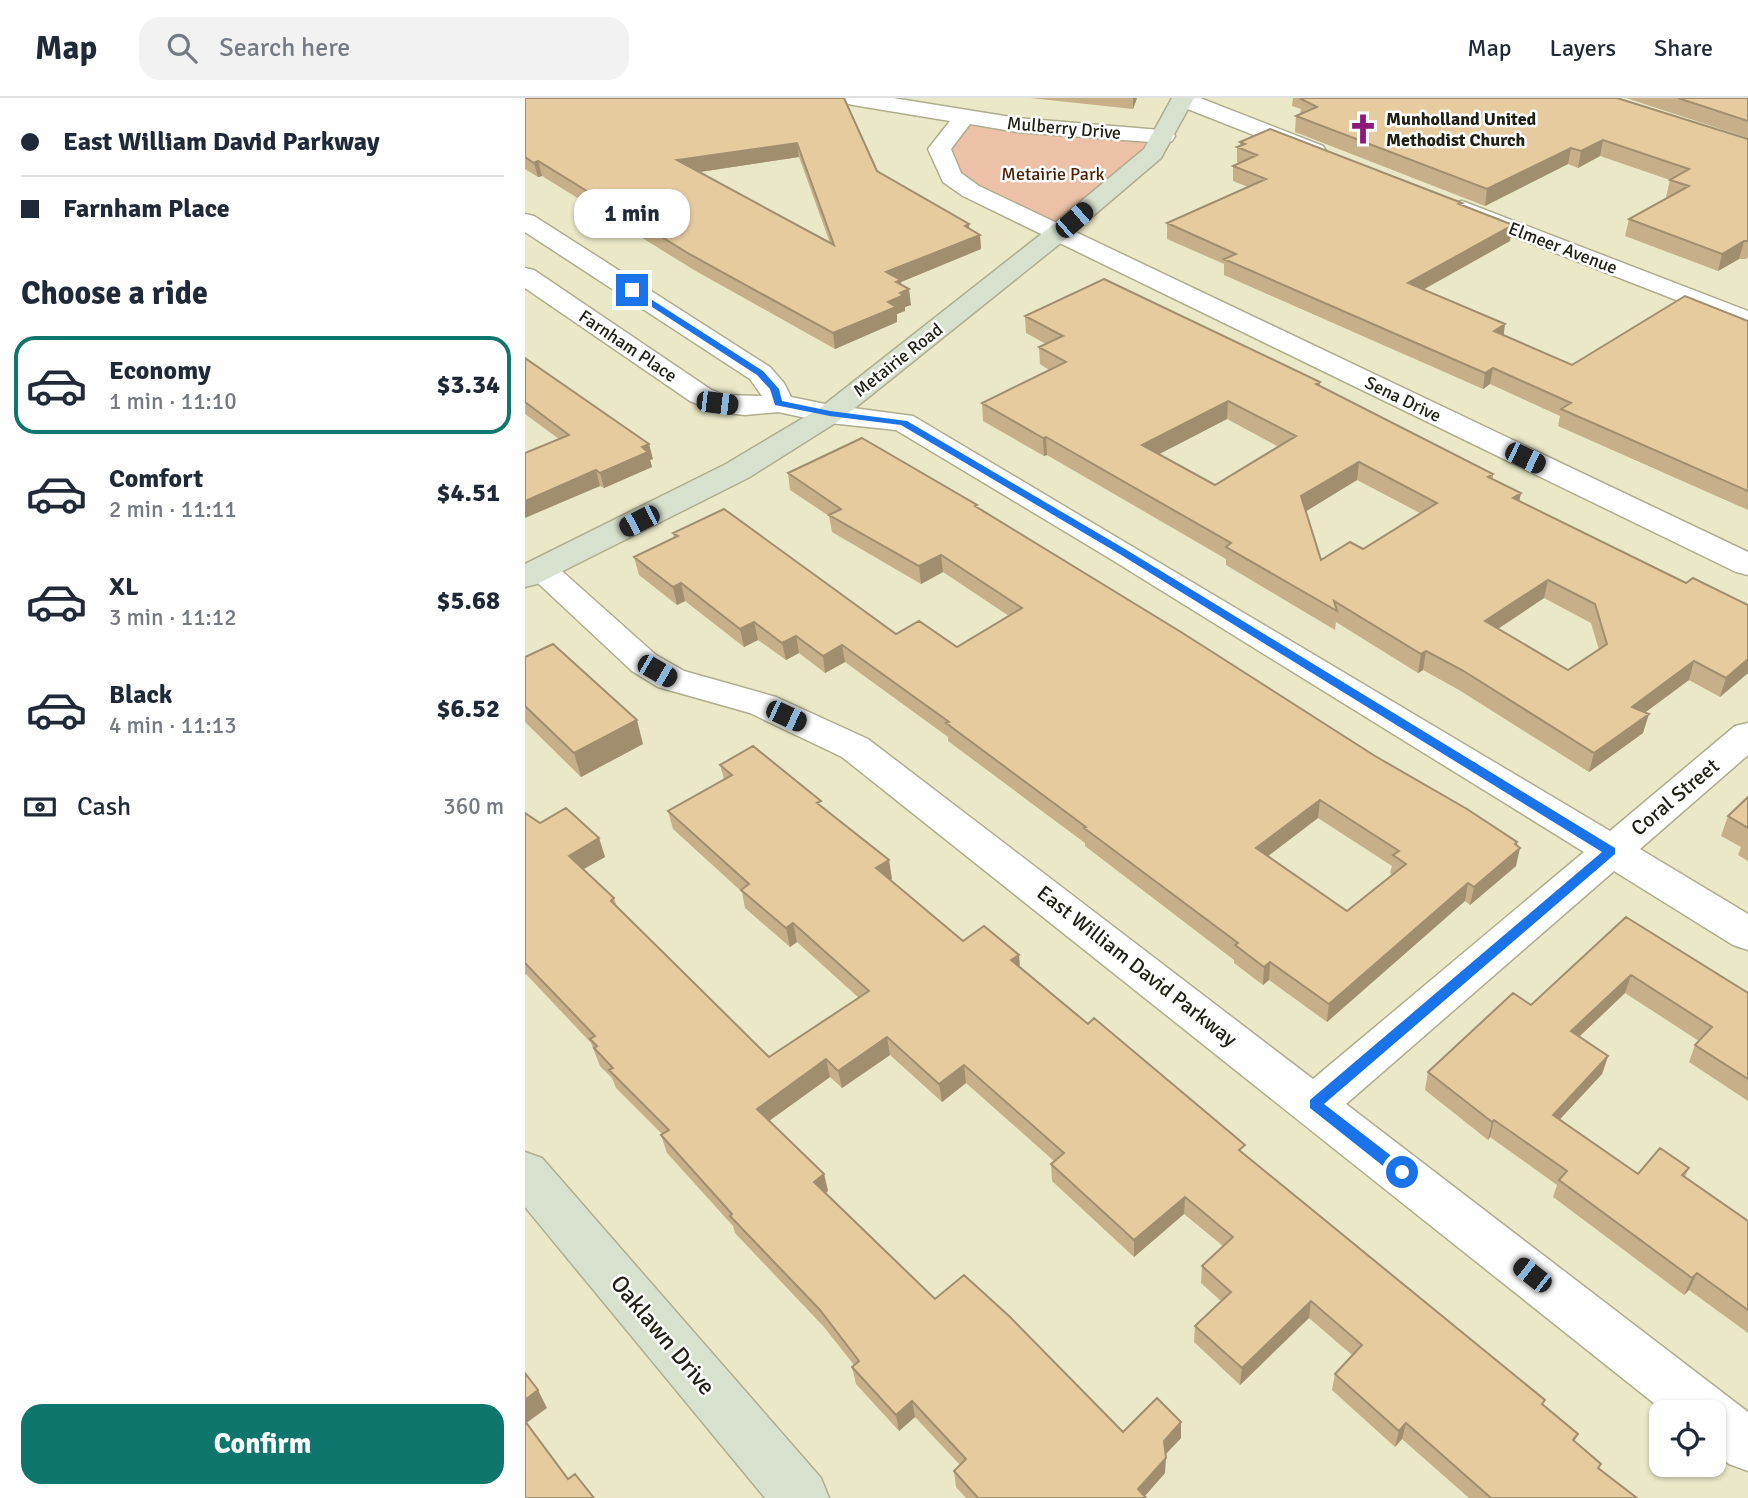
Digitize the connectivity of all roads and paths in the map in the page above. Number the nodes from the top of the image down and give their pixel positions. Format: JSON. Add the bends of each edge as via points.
{"nodes":[{"id":1,"x":853,"y":98,"type":"edge"},
{"id":2,"x":1183,"y":99,"type":"edge"},
{"id":3,"x":964,"y":117,"type":"junction"},
{"id":4,"x":1164,"y":136,"type":"junction"},
{"id":5,"x":1338,"y":160,"type":"edge"},
{"id":6,"x":1441,"y":200,"type":"edge"},
{"id":7,"x":525,"y":221,"type":"edge"},
{"id":8,"x":1058,"y":233,"type":"junction"},
{"id":9,"x":525,"y":276,"type":"edge"},
{"id":10,"x":1744,"y":313,"type":"edge"},
{"id":11,"x":778,"y":403,"type":"junction"},
{"id":12,"x":830,"y":414,"type":"junction"},
{"id":13,"x":1748,"y":565,"type":"edge"},
{"id":14,"x":533,"y":574,"type":"edge"},
{"id":15,"x":1748,"y":735,"type":"edge"},
{"id":16,"x":1611,"y":851,"type":"junction"},
{"id":17,"x":1748,"y":934,"type":"edge"},
{"id":18,"x":1315,"y":1104,"type":"junction"},
{"id":19,"x":525,"y":1172,"type":"edge"},
{"id":20,"x":1691,"y":1400,"type":"edge"},
{"id":21,"x":1726,"y":1428,"type":"edge"},
{"id":22,"x":1748,"y":1445,"type":"edge"},
{"id":23,"x":801,"y":1498,"type":"edge"}],
"edges":[{"from":1,"to":3,"type":"street","name":"Mulberry Drive"},
{"from":2,"to":4,"type":"main road","name":"Metairie Road"},
{"from":2,"to":5,"type":"street"},
{"from":3,"to":4,"type":"street","name":"Mulberry Drive"},
{"from":3,"to":8,"type":"street","via":[[939,149],[951,177]]},
{"from":4,"to":8,"type":"main road","name":"Metairie Road","via":[[1153,153]]},
{"from":6,"to":10,"type":"street","name":"Elmeer Avenue"},
{"from":7,"to":11,"type":"street","via":[[760,373],[774,389]]},
{"from":8,"to":12,"type":"main road","name":"Metairie Road"},
{"from":8,"to":13,"type":"street","name":"Sena Drive"},
{"from":9,"to":11,"type":"street","name":"Farnham Place","via":[[700,395],[717,403],[745,406]]},
{"from":11,"to":12,"type":"street","name":"Farnham Place"},
{"from":12,"to":14,"type":"main road","name":"Metairie Road","via":[[737,471]]},
{"from":12,"to":16,"type":"street","name":"Farnham Place","via":[[904,422]]},
{"from":14,"to":18,"type":"street","name":"East William David Parkway","via":[[644,663],[671,679],[763,705],[855,748]]},
{"from":15,"to":16,"type":"street","name":"Coral Street"},
{"from":16,"to":17,"type":"street","name":"Farnham Place"},
{"from":16,"to":18,"type":"street","name":"Coral Street"},
{"from":18,"to":20,"type":"street","name":"East William David Parkway"},
{"from":19,"to":23,"type":"main road","name":"Oaklawn Drive"},
{"from":21,"to":22,"type":"street"}]}
